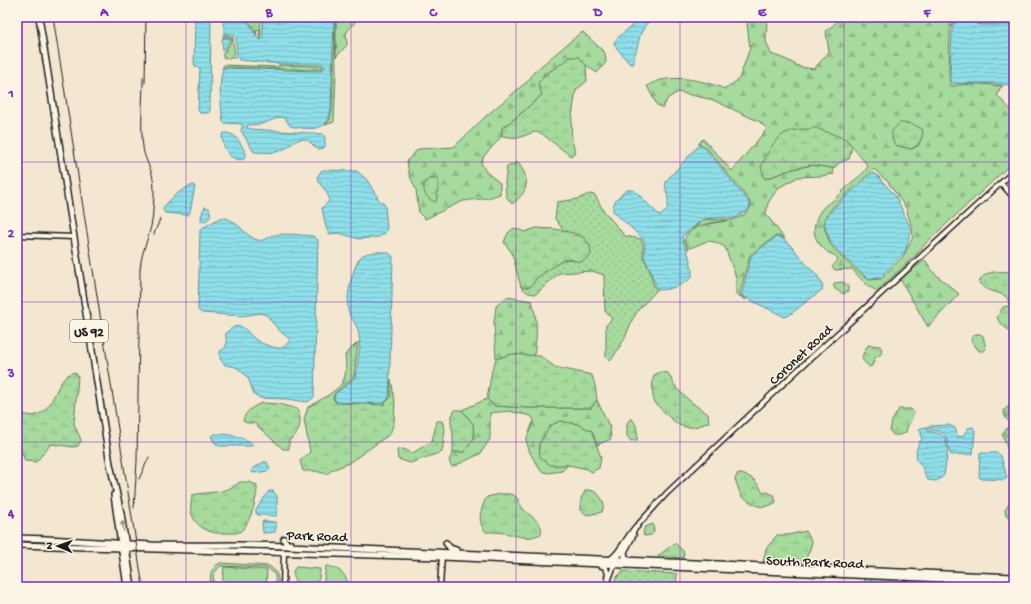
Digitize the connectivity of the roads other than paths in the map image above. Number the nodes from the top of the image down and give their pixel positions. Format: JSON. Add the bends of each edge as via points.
{"nodes":[{"id":1,"x":40,"y":17,"type":"edge"},
{"id":2,"x":1014,"y":171,"type":"edge"},
{"id":3,"x":1001,"y":183,"type":"junction"},
{"id":4,"x":1014,"y":198,"type":"edge"},
{"id":5,"x":17,"y":235,"type":"edge"},
{"id":6,"x":74,"y":237,"type":"junction"},
{"id":7,"x":638,"y":525,"type":"junction"},
{"id":8,"x":17,"y":538,"type":"edge"},
{"id":9,"x":284,"y":539,"type":"dead end"},
{"id":10,"x":446,"y":542,"type":"dead end"},
{"id":11,"x":17,"y":544,"type":"edge"},
{"id":12,"x":124,"y":546,"type":"junction"},
{"id":13,"x":284,"y":546,"type":"junction"},
{"id":14,"x":322,"y":547,"type":"junction"},
{"id":15,"x":243,"y":551,"type":"junction"},
{"id":16,"x":418,"y":551,"type":"junction"},
{"id":17,"x":284,"y":552,"type":"junction"},
{"id":18,"x":462,"y":552,"type":"junction"},
{"id":19,"x":479,"y":553,"type":"junction"},
{"id":20,"x":442,"y":554,"type":"junction"},
{"id":21,"x":379,"y":555,"type":"junction"},
{"id":22,"x":576,"y":558,"type":"junction"},
{"id":23,"x":610,"y":559,"type":"junction"},
{"id":24,"x":630,"y":560,"type":"junction"},
{"id":25,"x":541,"y":561,"type":"junction"},
{"id":26,"x":658,"y":561,"type":"junction"},
{"id":27,"x":571,"y":562,"type":"junction"},
{"id":28,"x":616,"y":562,"type":"junction"},
{"id":29,"x":597,"y":564,"type":"junction"},
{"id":30,"x":626,"y":565,"type":"junction"},
{"id":31,"x":862,"y":573,"type":"junction"},
{"id":32,"x":904,"y":575,"type":"junction"},
{"id":33,"x":1014,"y":577,"type":"edge"},
{"id":34,"x":1005,"y":581,"type":"edge"},
{"id":35,"x":1014,"y":582,"type":"edge"},
{"id":36,"x":130,"y":587,"type":"edge"},
{"id":37,"x":283,"y":587,"type":"edge"},
{"id":38,"x":440,"y":587,"type":"edge"},
{"id":39,"x":606,"y":587,"type":"edge"}],
"edges":[{"from":1,"to":6,"type":"main road","number":"US 92"},
{"from":2,"to":3,"type":"street","name":"Coronet Road"},
{"from":3,"to":4,"type":"street"},
{"from":3,"to":7,"type":"street","name":"Coronet Road","via":[[667,493]]},
{"from":5,"to":6,"type":"street"},
{"from":6,"to":12,"type":"main road","number":"US 92"},
{"from":7,"to":23,"type":"main road","via":[[616,556]]},
{"from":7,"to":24,"type":"main road","via":[[624,550],[625,557]]},
{"from":7,"to":28,"type":"street","name":"Coronet Road"},
{"from":8,"to":12,"type":"main road","name":"Park Road"},
{"from":9,"to":14,"type":"main road","via":[[287,544]]},
{"from":10,"to":18,"type":"main road","via":[[450,548]]},
{"from":11,"to":12,"type":"main road","name":"Park Road"},
{"from":12,"to":13,"type":"main road","name":"Park Road"},
{"from":12,"to":15,"type":"main road","name":"Park Road"},
{"from":12,"to":36,"type":"main road","number":"US 92"},
{"from":13,"to":14,"type":"main road","name":"Park Road"},
{"from":13,"to":15,"type":"main road","via":[[277,550]]},
{"from":14,"to":16,"type":"main road","name":"Park Road"},
{"from":14,"to":17,"type":"main road"},
{"from":15,"to":17,"type":"main road","name":"Park Road"},
{"from":16,"to":20,"type":"main road","name":"Park Road"},
{"from":16,"to":21,"type":"main road","via":[[385,552]]},
{"from":17,"to":21,"type":"main road","name":"Park Road"},
{"from":17,"to":37,"type":"street"},
{"from":18,"to":19,"type":"main road","name":"Park Road"},
{"from":18,"to":20,"type":"main road","name":"Park Road"},
{"from":19,"to":20,"type":"main road"},
{"from":19,"to":22,"type":"main road","name":"Park Road"},
{"from":20,"to":21,"type":"main road","name":"Park Road"},
{"from":20,"to":25,"type":"main road","name":"Park Road"},
{"from":20,"to":38,"type":"street"},
{"from":22,"to":23,"type":"main road","name":"Park Road"},
{"from":22,"to":25,"type":"main road"},
{"from":23,"to":28,"type":"main road","name":"Park Road"},
{"from":24,"to":26,"type":"main road","name":"South Park Road"},
{"from":24,"to":28,"type":"main road","name":"South Park Road"},
{"from":25,"to":27,"type":"main road","name":"Park Road"},
{"from":26,"to":28,"type":"main road"},
{"from":26,"to":31,"type":"main road","name":"South Park Road"},
{"from":27,"to":28,"type":"main road"},
{"from":27,"to":29,"type":"main road","name":"Park Road"},
{"from":28,"to":29,"type":"main road","name":"Park Road"},
{"from":28,"to":30,"type":"main road","name":"South Park Road"},
{"from":28,"to":39,"type":"street","name":"Coronet Road"},
{"from":29,"to":39,"type":"street","via":[[604,566],[608,571]]},
{"from":30,"to":31,"type":"main road","name":"South Park Road","via":[[844,575]]},
{"from":30,"to":39,"type":"street","via":[[616,569]]},
{"from":31,"to":32,"type":"main road","name":"South Park Road"},
{"from":32,"to":34,"type":"main road","name":"South Park Road"},
{"from":32,"to":34,"type":"main road","name":"South Park Road","via":[[955,578],[962,575]]},
{"from":33,"to":34,"type":"main road","name":"South Park Road"},
{"from":34,"to":35,"type":"main road","name":"South Park Road"}]}
